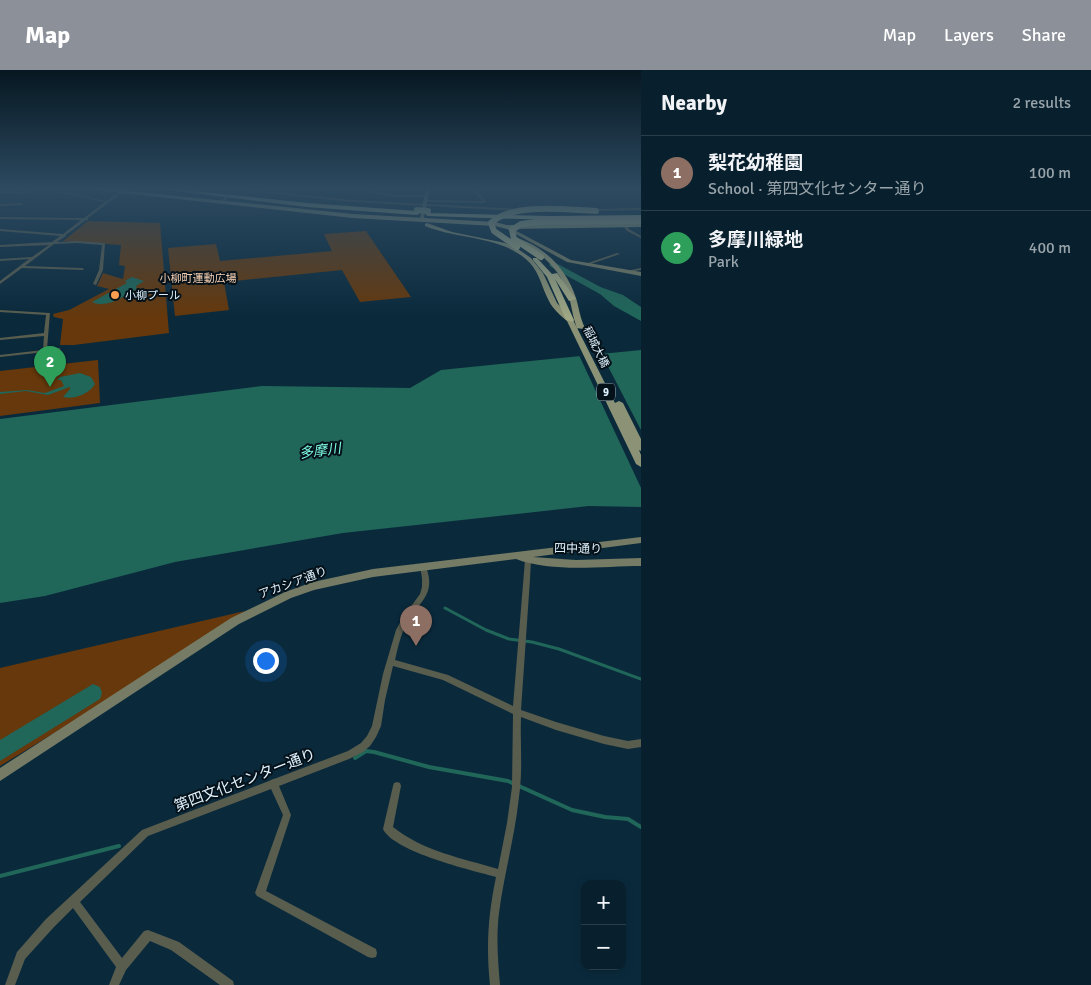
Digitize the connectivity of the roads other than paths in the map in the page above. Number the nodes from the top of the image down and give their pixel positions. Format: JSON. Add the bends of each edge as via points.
{"nodes":[{"id":1,"x":22,"y":232,"type":"edge"},
{"id":2,"x":70,"y":232,"type":"edge"},
{"id":3,"x":451,"y":232,"type":"edge"},
{"id":4,"x":472,"y":232,"type":"edge"},
{"id":5,"x":495,"y":232,"type":"edge"},
{"id":6,"x":512,"y":232,"type":"edge"},
{"id":7,"x":516,"y":232,"type":"edge"},
{"id":8,"x":65,"y":235,"type":"junction"},
{"id":9,"x":54,"y":243,"type":"junction"},
{"id":10,"x":0,"y":246,"type":"edge"},
{"id":11,"x":618,"y":254,"type":"dead end"},
{"id":12,"x":33,"y":258,"type":"junction"},
{"id":13,"x":0,"y":260,"type":"edge"},
{"id":14,"x":587,"y":264,"type":"junction"},
{"id":15,"x":21,"y":267,"type":"junction"},
{"id":16,"x":82,"y":268,"type":"dead end"},
{"id":17,"x":641,"y":269,"type":"edge"},
{"id":18,"x":628,"y":272,"type":"junction"},
{"id":19,"x":641,"y":274,"type":"edge"},
{"id":20,"x":0,"y":284,"type":"edge"},
{"id":21,"x":95,"y":284,"type":"dead end"},
{"id":22,"x":572,"y":299,"type":"junction"},
{"id":23,"x":0,"y":311,"type":"edge"},
{"id":24,"x":574,"y":320,"type":"junction"},
{"id":25,"x":46,"y":334,"type":"junction"},
{"id":26,"x":0,"y":339,"type":"edge"},
{"id":27,"x":59,"y":349,"type":"dead end"},
{"id":28,"x":45,"y":351,"type":"junction"},
{"id":29,"x":0,"y":356,"type":"edge"},
{"id":30,"x":641,"y":448,"type":"edge"},
{"id":31,"x":641,"y":464,"type":"edge"},
{"id":32,"x":641,"y":540,"type":"edge"},
{"id":33,"x":515,"y":555,"type":"junction"},
{"id":34,"x":528,"y":560,"type":"junction"},
{"id":35,"x":641,"y":562,"type":"edge"},
{"id":36,"x":423,"y":566,"type":"junction"},
{"id":37,"x":391,"y":662,"type":"junction"},
{"id":38,"x":517,"y":712,"type":"junction"},
{"id":39,"x":641,"y":743,"type":"edge"},
{"id":40,"x":0,"y":776,"type":"edge"},
{"id":41,"x":273,"y":783,"type":"junction"},
{"id":42,"x":397,"y":786,"type":"dead end"},
{"id":43,"x":500,"y":874,"type":"junction"},
{"id":44,"x":74,"y":901,"type":"junction"},
{"id":45,"x":372,"y":953,"type":"dead end"},
{"id":46,"x":122,"y":966,"type":"junction"},
{"id":47,"x":10,"y":985,"type":"edge"},
{"id":48,"x":114,"y":985,"type":"edge"},
{"id":49,"x":229,"y":985,"type":"edge"},
{"id":50,"x":495,"y":985,"type":"edge"}],
"edges":[{"from":1,"to":8,"type":"street"},
{"from":2,"to":8,"type":"street"},
{"from":3,"to":24,"type":"main road","number":"9","via":[[487,239],[512,248],[530,260],[553,301]]},
{"from":4,"to":22,"type":"main road","number":"9","via":[[524,243],[543,252],[556,264]]},
{"from":5,"to":24,"type":"highway","bridge":true,"via":[[541,264]]},
{"from":6,"to":22,"type":"highway","bridge":true,"via":[[514,239],[547,264]]},
{"from":7,"to":14,"type":"street","via":[[564,258]]},
{"from":8,"to":9,"type":"street"},
{"from":9,"to":10,"type":"street"},
{"from":9,"to":12,"type":"street"},
{"from":9,"to":21,"type":"street","via":[[104,244],[101,270]]},
{"from":11,"to":14,"type":"street"},
{"from":12,"to":13,"type":"street"},
{"from":12,"to":15,"type":"street"},
{"from":14,"to":18,"type":"street"},
{"from":15,"to":16,"type":"street"},
{"from":15,"to":20,"type":"street"},
{"from":17,"to":18,"type":"street"},
{"from":18,"to":19,"type":"street"},
{"from":22,"to":24,"type":"main road","number":"9"},
{"from":23,"to":25,"type":"street","via":[[48,314]]},
{"from":24,"to":30,"type":"main road","name":"稲城大橋","number":"9"},
{"from":24,"to":31,"type":"main road","name":"稲城大橋","number":"9"},
{"from":25,"to":26,"type":"street"},
{"from":25,"to":28,"type":"street"},
{"from":27,"to":28,"type":"street"},
{"from":28,"to":29,"type":"street"},
{"from":32,"to":33,"type":"street","name":"アカシア通り"},
{"from":33,"to":34,"type":"street","name":"四中通り"},
{"from":33,"to":36,"type":"street","name":"アカシア通り"},
{"from":34,"to":35,"type":"street","name":"四中通り"},
{"from":34,"to":38,"type":"street"},
{"from":36,"to":37,"type":"street","name":"第四文化センター通り","via":[[427,586],[401,627]]},
{"from":36,"to":40,"type":"street","name":"アカシア通り","via":[[343,578],[262,606]]},
{"from":37,"to":38,"type":"street","via":[[446,677]]},
{"from":37,"to":41,"type":"street","name":"第四文化センター通り","via":[[375,731],[366,746]]},
{"from":38,"to":39,"type":"street","via":[[604,740],[628,745]]},
{"from":38,"to":43,"type":"street","via":[[516,796]]},
{"from":41,"to":44,"type":"street","name":"第四文化センター通り","via":[[144,833]]},
{"from":41,"to":45,"type":"street","via":[[287,815],[260,893]]},
{"from":42,"to":43,"type":"street","via":[[388,829],[397,838],[420,849]]},
{"from":43,"to":50,"type":"street","via":[[492,923],[491,958]]},
{"from":44,"to":46,"type":"street"},
{"from":44,"to":47,"type":"street","name":"第四文化センター通り","via":[[21,956]]},
{"from":46,"to":48,"type":"street"},
{"from":46,"to":49,"type":"street","via":[[148,935],[174,946]]}]}
